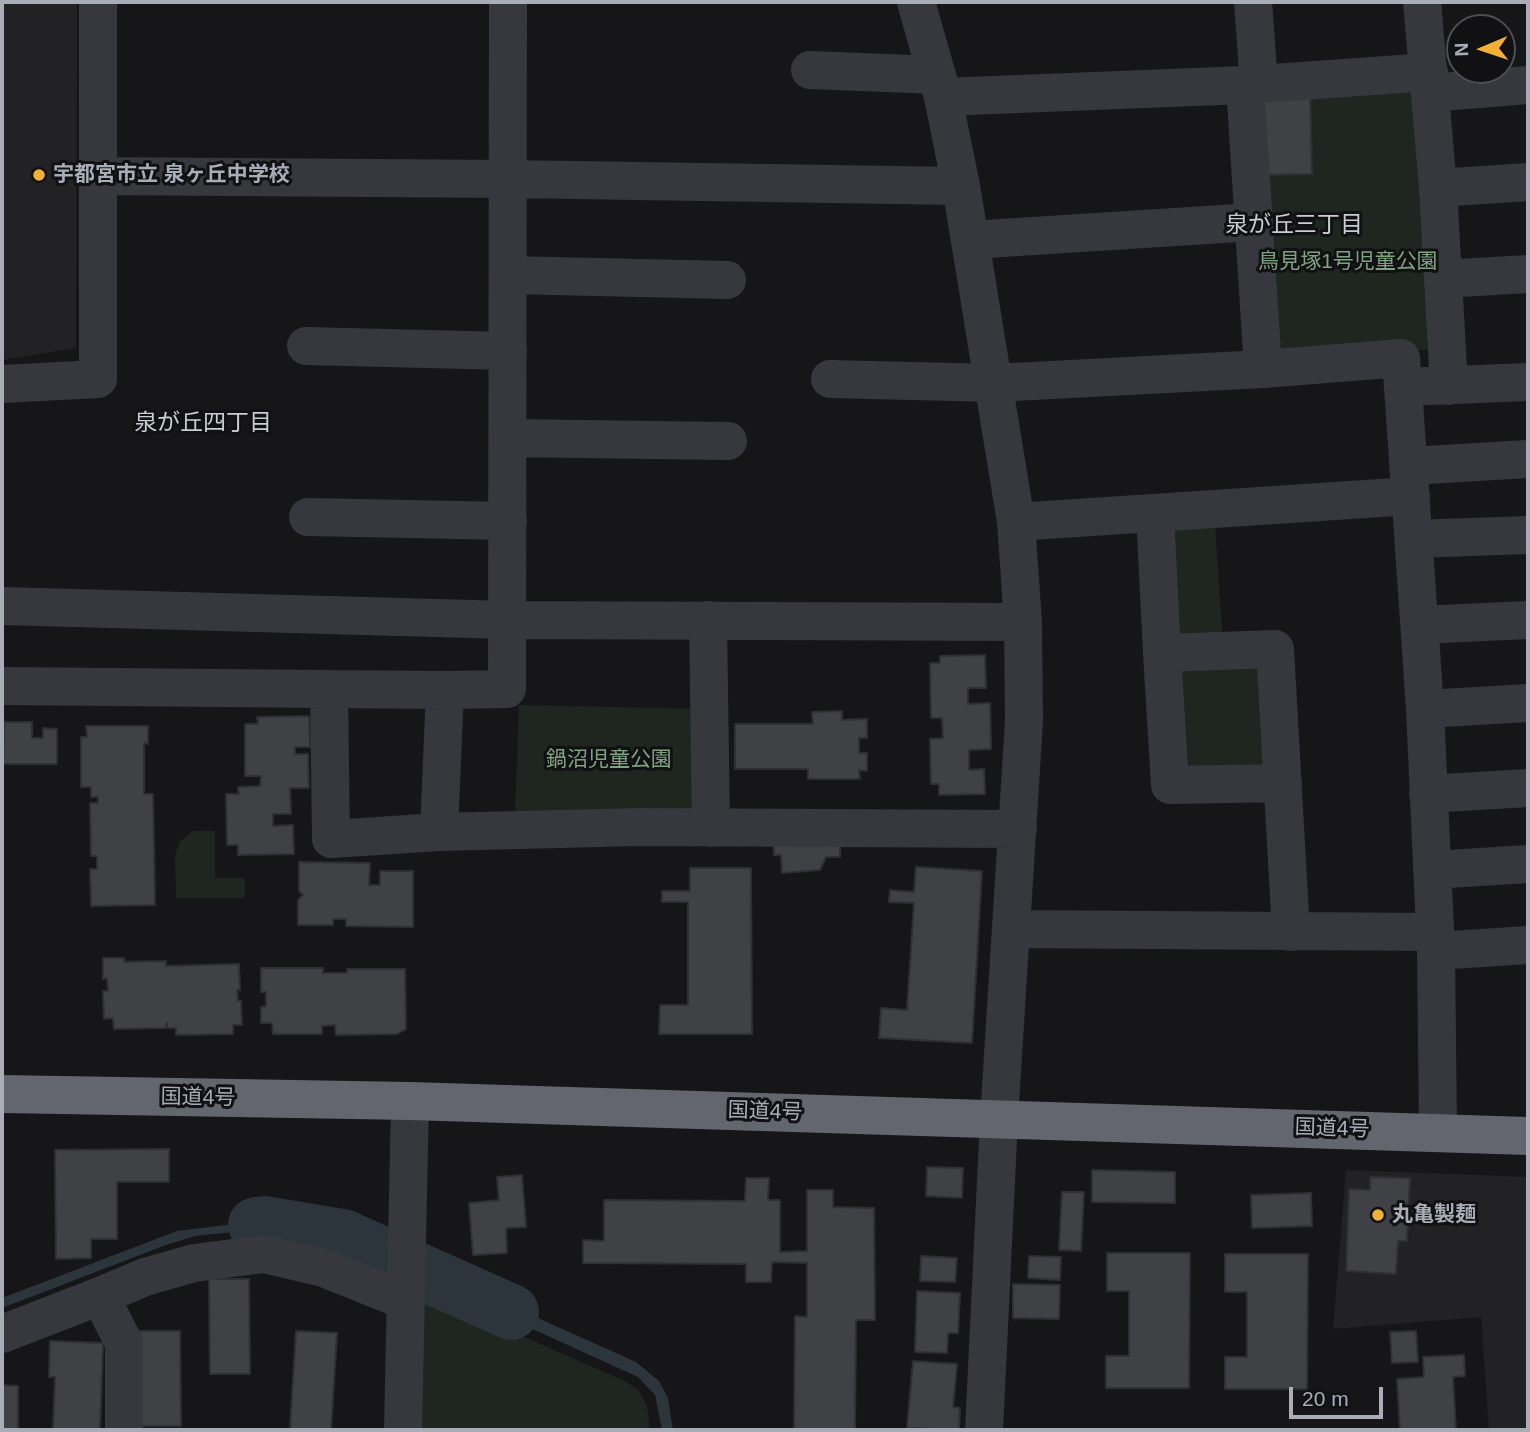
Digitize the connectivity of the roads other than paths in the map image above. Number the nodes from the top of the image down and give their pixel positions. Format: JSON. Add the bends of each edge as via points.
{"nodes":[{"id":1,"x":98,"y":2,"type":"edge"},
{"id":2,"x":508,"y":2,"type":"edge"},
{"id":3,"x":916,"y":2,"type":"edge"},
{"id":4,"x":1253,"y":2,"type":"edge"},
{"id":5,"x":1422,"y":2,"type":"edge"},
{"id":6,"x":810,"y":70,"type":"dead end"},
{"id":7,"x":1429,"y":83,"type":"junction"},
{"id":8,"x":1252,"y":84,"type":"junction"},
{"id":9,"x":1528,"y":85,"type":"edge"},
{"id":10,"x":940,"y":86,"type":"junction"},
{"id":11,"x":97,"y":176,"type":"junction"},
{"id":12,"x":509,"y":179,"type":"junction"},
{"id":13,"x":1528,"y":182,"type":"edge"},
{"id":14,"x":961,"y":186,"type":"junction"},
{"id":15,"x":1438,"y":188,"type":"junction"},
{"id":16,"x":1254,"y":222,"type":"junction"},
{"id":17,"x":970,"y":240,"type":"junction"},
{"id":18,"x":1528,"y":274,"type":"edge"},
{"id":19,"x":509,"y":275,"type":"junction"},
{"id":20,"x":1443,"y":279,"type":"junction"},
{"id":21,"x":727,"y":280,"type":"dead end"},
{"id":22,"x":306,"y":346,"type":"dead end"},
{"id":23,"x":508,"y":351,"type":"junction"},
{"id":24,"x":1263,"y":369,"type":"junction"},
{"id":25,"x":830,"y":379,"type":"dead end"},
{"id":26,"x":1528,"y":382,"type":"edge"},
{"id":27,"x":994,"y":383,"type":"junction"},
{"id":28,"x":2,"y":384,"type":"edge"},
{"id":29,"x":1450,"y":386,"type":"junction"},
{"id":30,"x":1404,"y":387,"type":"junction"},
{"id":31,"x":508,"y":438,"type":"junction"},
{"id":32,"x":728,"y":441,"type":"dead end"},
{"id":33,"x":1528,"y":459,"type":"edge"},
{"id":34,"x":1410,"y":481,"type":"junction"},
{"id":35,"x":1155,"y":513,"type":"junction"},
{"id":36,"x":308,"y":517,"type":"dead end"},
{"id":37,"x":508,"y":521,"type":"junction"},
{"id":38,"x":1016,"y":522,"type":"junction"},
{"id":39,"x":1528,"y":535,"type":"edge"},
{"id":40,"x":1414,"y":539,"type":"junction"},
{"id":41,"x":2,"y":606,"type":"edge"},
{"id":42,"x":508,"y":620,"type":"junction"},
{"id":43,"x":708,"y":620,"type":"junction"},
{"id":44,"x":1528,"y":620,"type":"edge"},
{"id":45,"x":1023,"y":622,"type":"junction"},
{"id":46,"x":1420,"y":625,"type":"junction"},
{"id":47,"x":1162,"y":653,"type":"junction"},
{"id":48,"x":2,"y":686,"type":"edge"},
{"id":49,"x":329,"y":689,"type":"junction"},
{"id":50,"x":445,"y":690,"type":"junction"},
{"id":51,"x":1528,"y":703,"type":"edge"},
{"id":52,"x":1425,"y":709,"type":"junction"},
{"id":53,"x":1283,"y":783,"type":"junction"},
{"id":54,"x":1528,"y":788,"type":"edge"},
{"id":55,"x":1428,"y":794,"type":"junction"},
{"id":56,"x":711,"y":828,"type":"junction"},
{"id":57,"x":1018,"y":829,"type":"junction"},
{"id":58,"x":439,"y":832,"type":"junction"},
{"id":59,"x":1528,"y":864,"type":"edge"},
{"id":60,"x":1432,"y":870,"type":"junction"},
{"id":61,"x":1011,"y":929,"type":"junction"},
{"id":62,"x":1292,"y":932,"type":"junction"},
{"id":63,"x":1435,"y":942,"type":"junction"},
{"id":64,"x":1528,"y":945,"type":"edge"},
{"id":65,"x":2,"y":1094,"type":"edge"},
{"id":66,"x":410,"y":1101,"type":"junction"},
{"id":67,"x":999,"y":1119,"type":"junction"},
{"id":68,"x":1438,"y":1132,"type":"junction"},
{"id":69,"x":1528,"y":1136,"type":"edge"},
{"id":70,"x":100,"y":1296,"type":"junction"},
{"id":71,"x":406,"y":1301,"type":"junction"},
{"id":72,"x":2,"y":1334,"type":"edge"},
{"id":73,"x":124,"y":1430,"type":"edge"},
{"id":74,"x":402,"y":1430,"type":"edge"},
{"id":75,"x":984,"y":1430,"type":"edge"}],
"edges":[{"from":1,"to":11,"type":"street"},
{"from":2,"to":12,"type":"street"},
{"from":3,"to":10,"type":"street"},
{"from":4,"to":8,"type":"street"},
{"from":5,"to":7,"type":"street"},
{"from":6,"to":10,"type":"street"},
{"from":7,"to":8,"type":"street"},
{"from":7,"to":9,"type":"street"},
{"from":7,"to":15,"type":"street"},
{"from":8,"to":10,"type":"street"},
{"from":8,"to":16,"type":"street"},
{"from":10,"to":14,"type":"street"},
{"from":11,"to":12,"type":"street"},
{"from":11,"to":28,"type":"street","via":[[98,379]]},
{"from":12,"to":14,"type":"street"},
{"from":12,"to":19,"type":"street"},
{"from":13,"to":15,"type":"street"},
{"from":14,"to":17,"type":"street"},
{"from":15,"to":20,"type":"street"},
{"from":16,"to":17,"type":"street"},
{"from":16,"to":24,"type":"street"},
{"from":17,"to":27,"type":"street"},
{"from":18,"to":20,"type":"street"},
{"from":19,"to":21,"type":"street"},
{"from":19,"to":23,"type":"street"},
{"from":20,"to":29,"type":"street"},
{"from":22,"to":23,"type":"street"},
{"from":23,"to":31,"type":"street"},
{"from":24,"to":27,"type":"street"},
{"from":24,"to":30,"type":"street","via":[[1401,358]]},
{"from":25,"to":27,"type":"street"},
{"from":26,"to":29,"type":"street"},
{"from":27,"to":38,"type":"street"},
{"from":29,"to":30,"type":"street"},
{"from":30,"to":34,"type":"street"},
{"from":31,"to":32,"type":"street"},
{"from":31,"to":37,"type":"street"},
{"from":33,"to":34,"type":"street"},
{"from":34,"to":35,"type":"street"},
{"from":34,"to":40,"type":"street"},
{"from":35,"to":38,"type":"street"},
{"from":35,"to":47,"type":"street"},
{"from":36,"to":37,"type":"street"},
{"from":37,"to":42,"type":"street"},
{"from":38,"to":45,"type":"street"},
{"from":39,"to":40,"type":"street"},
{"from":40,"to":46,"type":"street"},
{"from":41,"to":42,"type":"street"},
{"from":42,"to":43,"type":"street"},
{"from":42,"to":50,"type":"street","via":[[507,689]]},
{"from":43,"to":45,"type":"street"},
{"from":43,"to":56,"type":"street"},
{"from":44,"to":46,"type":"street"},
{"from":45,"to":57,"type":"street"},
{"from":46,"to":52,"type":"street"},
{"from":47,"to":53,"type":"street","via":[[1170,785]]},
{"from":47,"to":53,"type":"street","via":[[1275,649]]},
{"from":48,"to":49,"type":"street"},
{"from":49,"to":50,"type":"street"},
{"from":49,"to":58,"type":"street","via":[[331,839]]},
{"from":50,"to":58,"type":"street"},
{"from":51,"to":52,"type":"street"},
{"from":52,"to":55,"type":"street"},
{"from":53,"to":62,"type":"street"},
{"from":54,"to":55,"type":"street"},
{"from":55,"to":60,"type":"street"},
{"from":56,"to":57,"type":"street"},
{"from":56,"to":58,"type":"street"},
{"from":57,"to":61,"type":"street"},
{"from":59,"to":60,"type":"street"},
{"from":60,"to":63,"type":"street"},
{"from":61,"to":62,"type":"street"},
{"from":61,"to":67,"type":"street"},
{"from":62,"to":63,"type":"street"},
{"from":63,"to":64,"type":"street"},
{"from":63,"to":68,"type":"street"},
{"from":65,"to":66,"type":"highway","name":"国道4号"},
{"from":66,"to":67,"type":"highway","name":"国道4号"},
{"from":66,"to":71,"type":"street"},
{"from":67,"to":68,"type":"highway","name":"国道4号"},
{"from":67,"to":75,"type":"street"},
{"from":68,"to":69,"type":"highway","name":"国道4号"},
{"from":70,"to":71,"type":"street","via":[[194,1263],[264,1254],[324,1268]]},
{"from":70,"to":72,"type":"street"},
{"from":70,"to":73,"type":"street","via":[[124,1343]]},
{"from":71,"to":74,"type":"street"}]}
